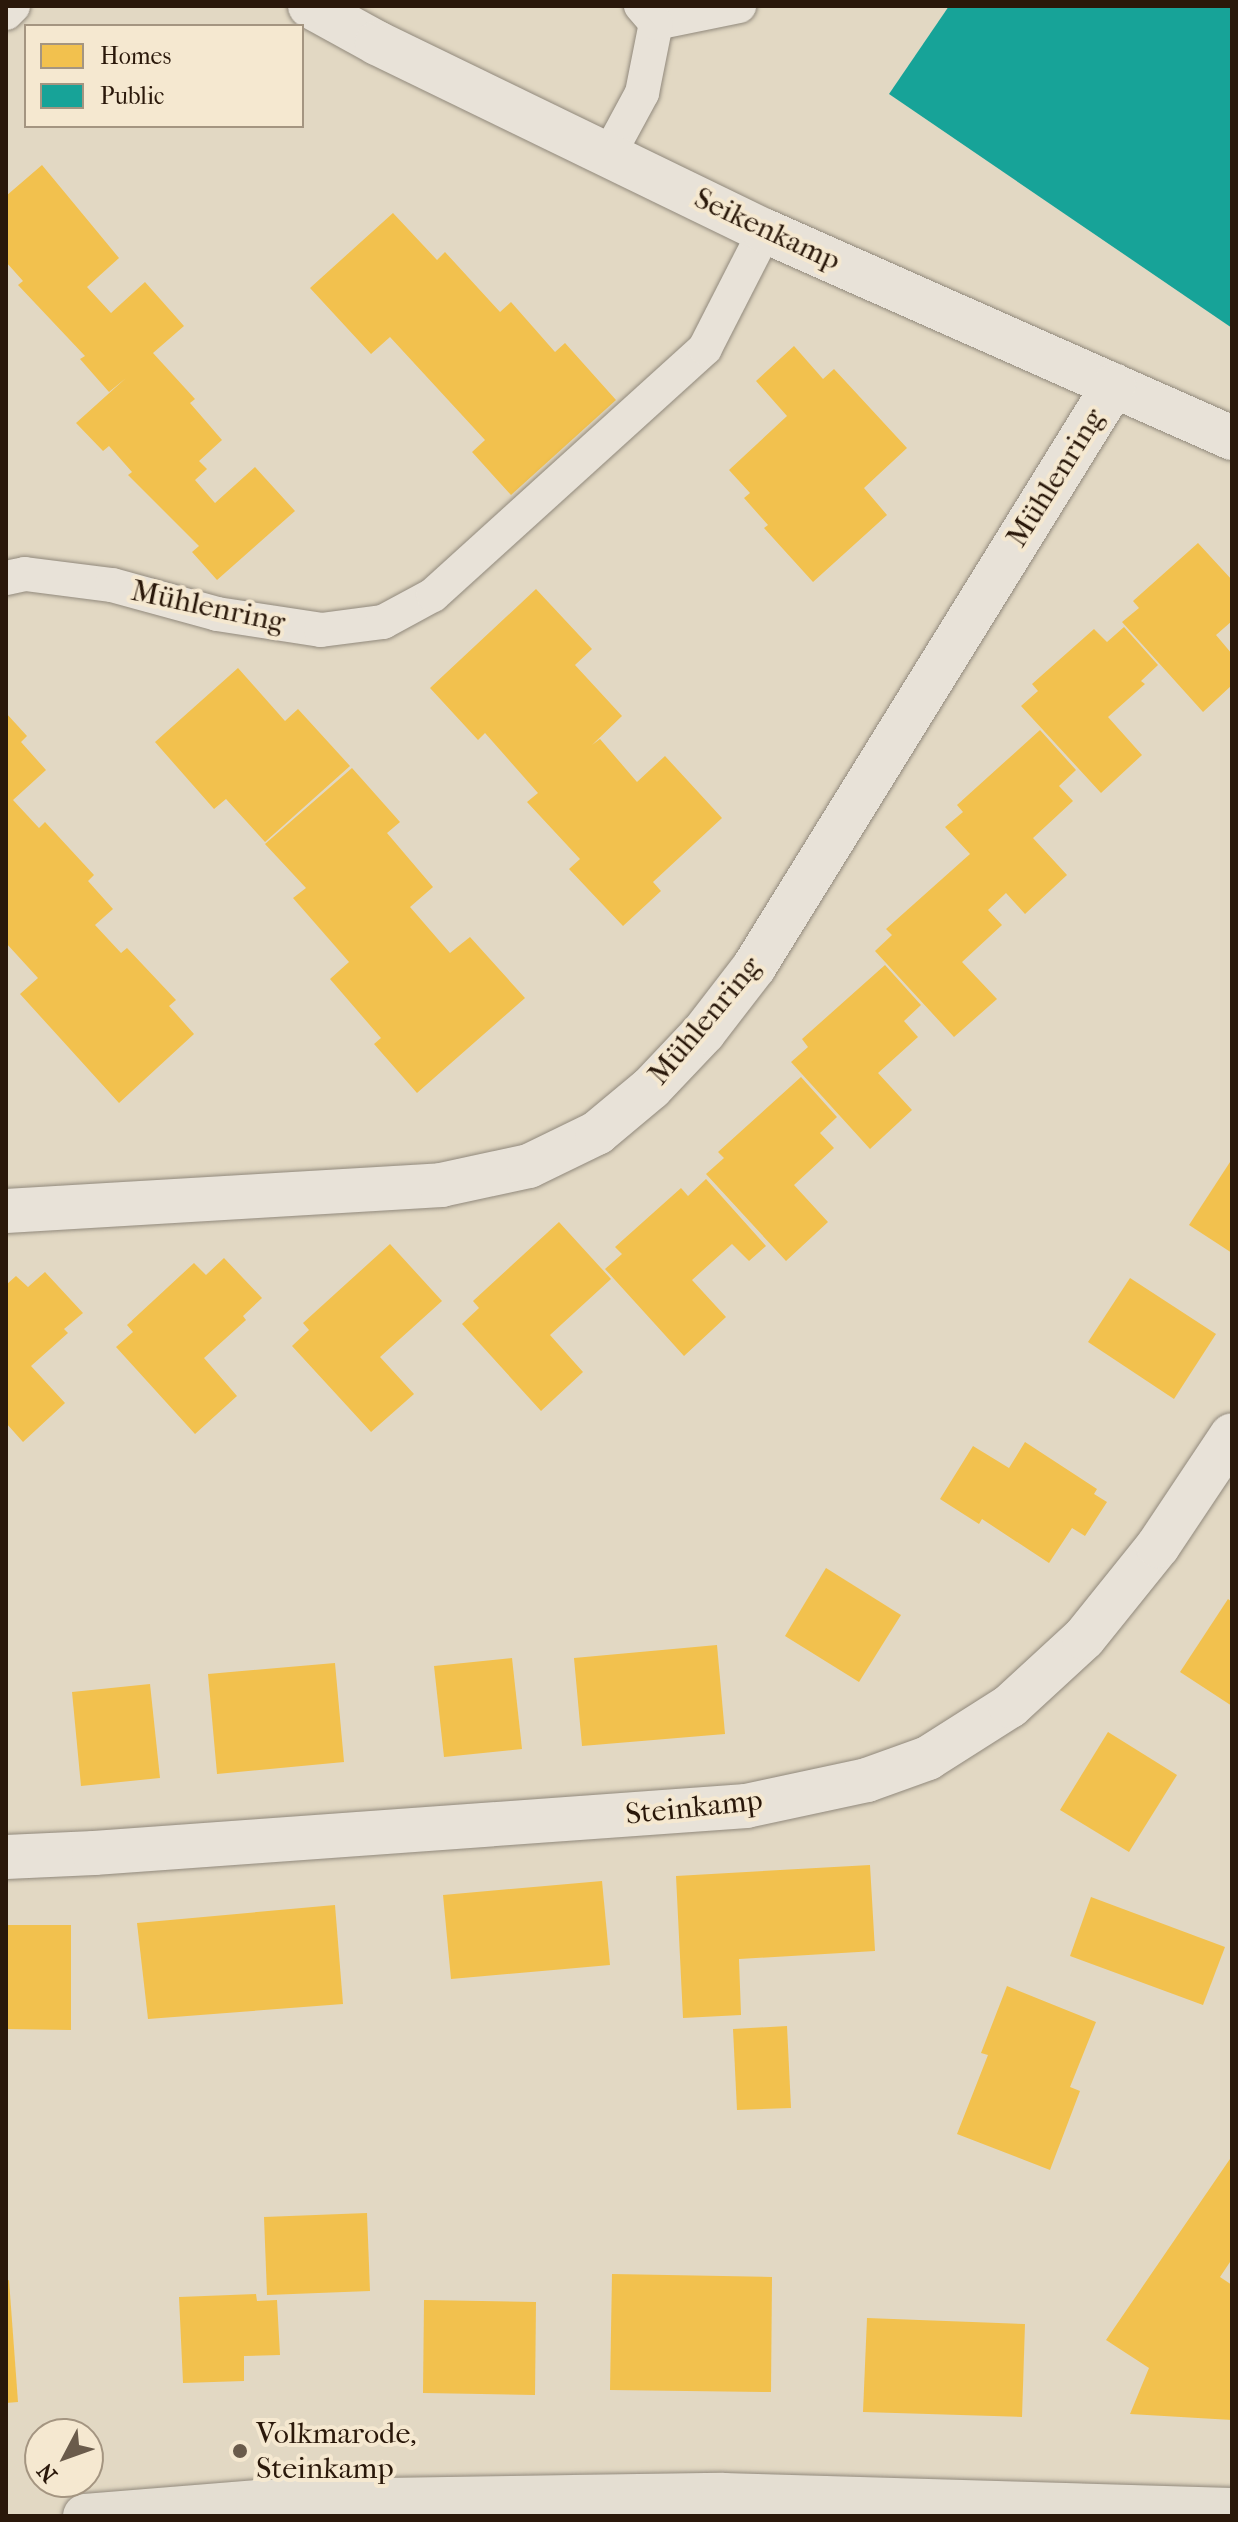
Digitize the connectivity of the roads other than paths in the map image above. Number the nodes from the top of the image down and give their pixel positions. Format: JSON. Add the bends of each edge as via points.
{"nodes":[{"id":1,"x":13,"y":6,"type":"edge"},
{"id":2,"x":310,"y":6,"type":"edge"},
{"id":3,"x":739,"y":6,"type":"edge"},
{"id":4,"x":6,"y":13,"type":"edge"},
{"id":5,"x":649,"y":14,"type":"edge"},
{"id":6,"x":608,"y":156,"type":"junction"},
{"id":7,"x":765,"y":231,"type":"junction"},
{"id":8,"x":1114,"y":385,"type":"junction"},
{"id":9,"x":1232,"y":438,"type":"edge"},
{"id":10,"x":6,"y":578,"type":"edge"},
{"id":11,"x":6,"y":1211,"type":"edge"},
{"id":12,"x":1232,"y":1435,"type":"edge"},
{"id":13,"x":6,"y":1857,"type":"edge"},
{"id":14,"x":1232,"y":2510,"type":"edge"},
{"id":15,"x":85,"y":2516,"type":"edge"}],
"edges":[{"from":1,"to":4,"type":"lane"},
{"from":2,"to":6,"type":"street","name":"Seikenkamp"},
{"from":3,"to":5,"type":"lane"},
{"from":5,"to":6,"type":"lane","via":[[642,93]]},
{"from":6,"to":7,"type":"street","name":"Seikenkamp"},
{"from":7,"to":8,"type":"street","name":"Seikenkamp"},
{"from":7,"to":10,"type":"lane","name":"Mühlenring","via":[[705,348],[433,595],[383,622],[321,630],[217,614],[112,585],[25,574]]},
{"from":8,"to":9,"type":"street","name":"Seikenkamp"},
{"from":8,"to":11,"type":"street","name":"Mühlenring","via":[[754,967],[694,1044],[597,1133],[529,1166],[441,1185]]},
{"from":12,"to":13,"type":"street","name":"Steinkamp","via":[[1158,1546],[1084,1638],[1010,1706],[928,1758],[867,1780],[746,1806]]},
{"from":14,"to":15,"type":"main road","via":[[723,2495],[234,2503]]}]}
